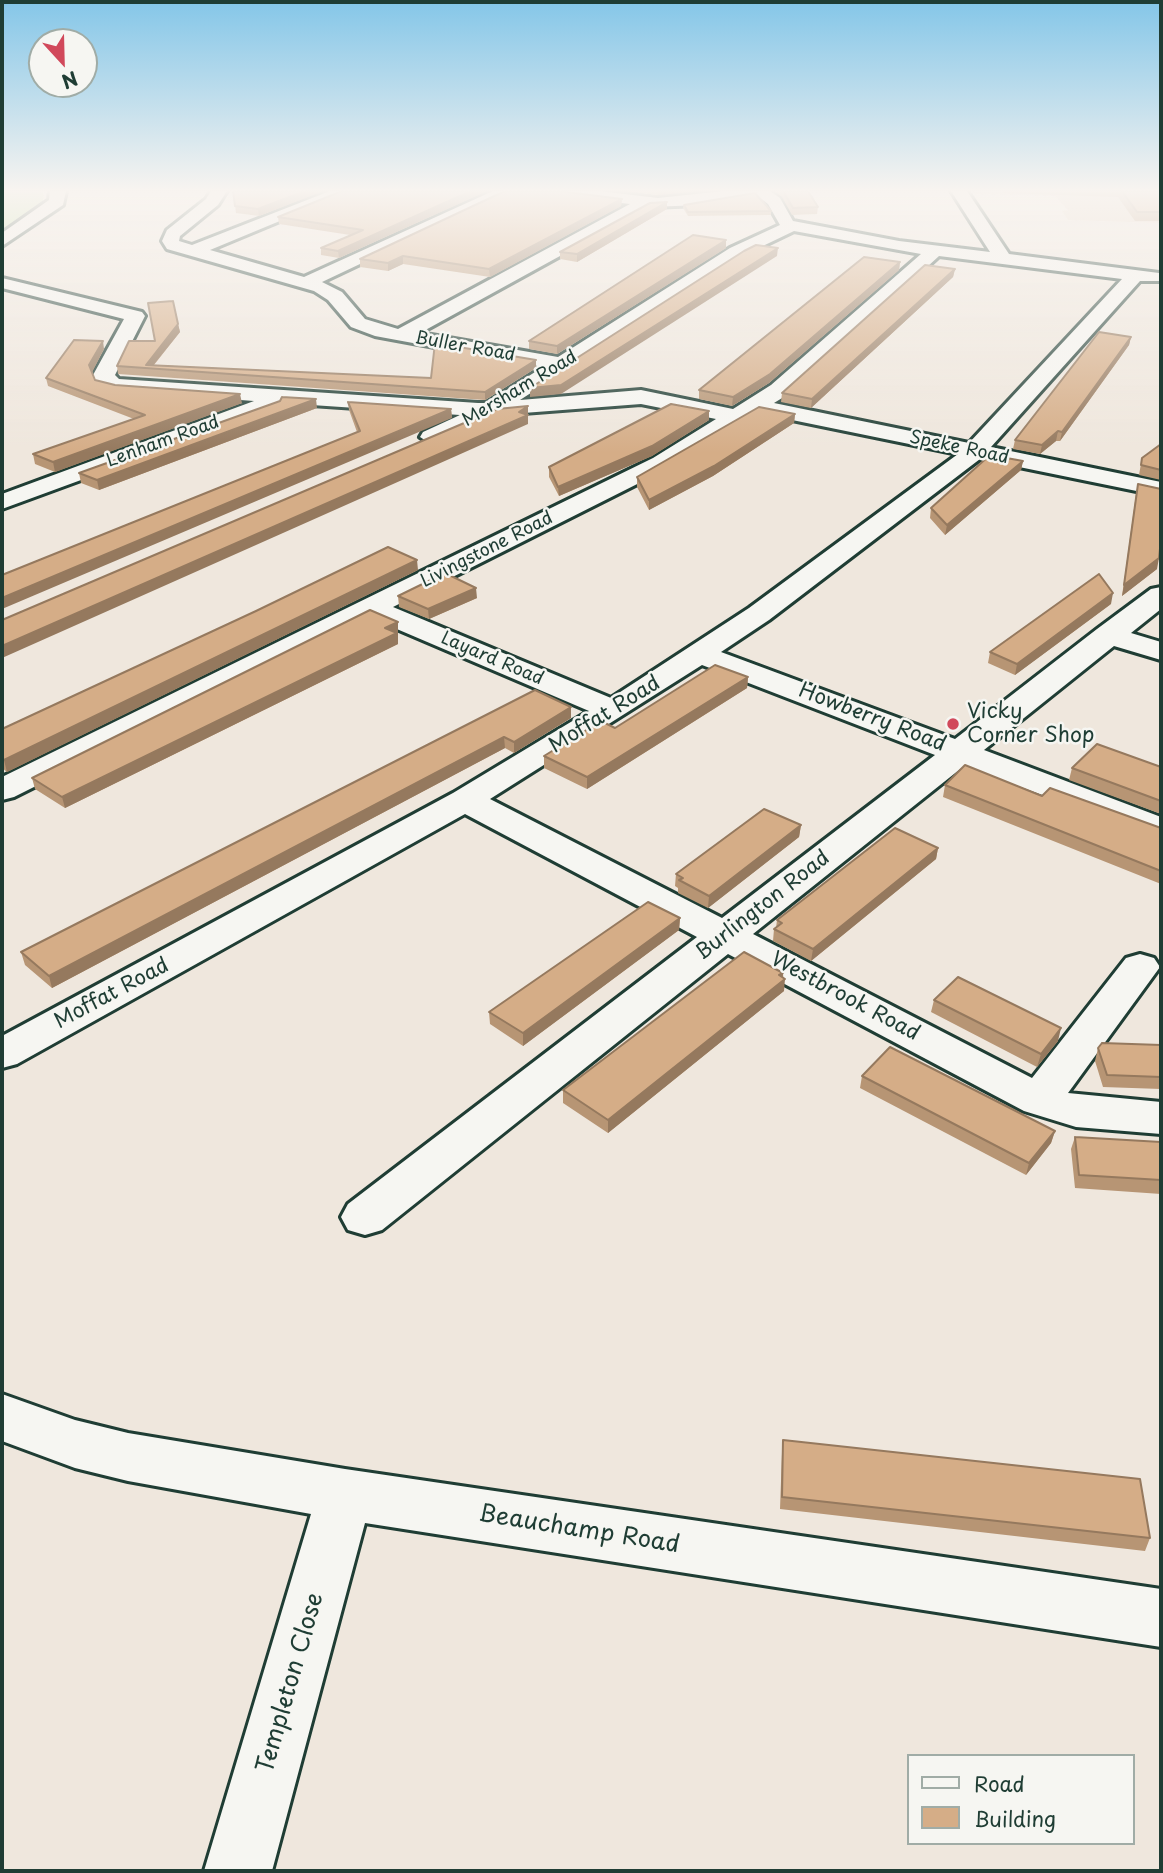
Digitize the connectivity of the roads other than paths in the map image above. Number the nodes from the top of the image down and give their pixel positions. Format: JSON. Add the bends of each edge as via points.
{"nodes":[{"id":1,"x":293,"y":278,"type":"edge"},
{"id":2,"x":315,"y":278,"type":"edge"},
{"id":3,"x":505,"y":278,"type":"edge"},
{"id":4,"x":695,"y":278,"type":"edge"},
{"id":5,"x":904,"y":278,"type":"edge"},
{"id":6,"x":1146,"y":278,"type":"edge"},
{"id":7,"x":307,"y":282,"type":"junction"},
{"id":8,"x":2,"y":283,"type":"edge"},
{"id":9,"x":399,"y":336,"type":"junction"},
{"id":10,"x":563,"y":364,"type":"junction"},
{"id":11,"x":284,"y":397,"type":"junction"},
{"id":12,"x":490,"y":410,"type":"junction"},
{"id":13,"x":748,"y":411,"type":"junction"},
{"id":14,"x":413,"y":445,"type":"edge"},
{"id":15,"x":974,"y":450,"type":"junction"},
{"id":16,"x":1161,"y":489,"type":"edge"},
{"id":17,"x":2,"y":502,"type":"edge"},
{"id":18,"x":1161,"y":595,"type":"edge"},
{"id":19,"x":371,"y":608,"type":"junction"},
{"id":20,"x":1107,"y":635,"type":"junction"},
{"id":21,"x":1161,"y":650,"type":"edge"},
{"id":22,"x":700,"y":654,"type":"junction"},
{"id":23,"x":613,"y":710,"type":"junction"},
{"id":24,"x":961,"y":752,"type":"junction"},
{"id":25,"x":2,"y":790,"type":"edge"},
{"id":26,"x":465,"y":800,"type":"junction"},
{"id":27,"x":1161,"y":829,"type":"edge"},
{"id":28,"x":727,"y":934,"type":"junction"},
{"id":29,"x":1140,"y":967,"type":"dead end"},
{"id":30,"x":2,"y":1054,"type":"edge"},
{"id":31,"x":1039,"y":1100,"type":"junction"},
{"id":32,"x":1161,"y":1118,"type":"edge"},
{"id":33,"x":365,"y":1217,"type":"dead end"},
{"id":34,"x":2,"y":1417,"type":"edge"},
{"id":35,"x":345,"y":1494,"type":"junction"},
{"id":36,"x":1161,"y":1618,"type":"edge"},
{"id":37,"x":238,"y":1871,"type":"edge"}],
"edges":[{"from":1,"to":7,"type":"street","name":"Buller Road"},
{"from":2,"to":7,"type":"street"},
{"from":3,"to":9,"type":"street"},
{"from":4,"to":10,"type":"street","name":"Mersham Road"},
{"from":5,"to":13,"type":"street","name":"Livingstone Road","via":[[798,376]]},
{"from":6,"to":15,"type":"street","name":"Moffat Road"},
{"from":7,"to":9,"type":"street","name":"Buller Road","via":[[335,296],[358,323]]},
{"from":8,"to":11,"type":"street","via":[[135,316],[104,381]]},
{"from":9,"to":10,"type":"street","name":"Buller Road"},
{"from":10,"to":12,"type":"street","name":"Mersham Road"},
{"from":11,"to":12,"type":"street"},
{"from":11,"to":17,"type":"street","name":"Lenham Road"},
{"from":12,"to":13,"type":"street","name":"Speke Road","via":[[641,397]]},
{"from":12,"to":14,"type":"street","name":"Mersham Road"},
{"from":13,"to":15,"type":"street","name":"Speke Road"},
{"from":13,"to":19,"type":"street","name":"Livingstone Road","via":[[661,463]]},
{"from":15,"to":16,"type":"street","name":"Speke Road"},
{"from":15,"to":22,"type":"street","name":"Moffat Road","via":[[888,521]]},
{"from":18,"to":20,"type":"street","name":"Burlington Road"},
{"from":19,"to":23,"type":"street","name":"Layard Road"},
{"from":19,"to":25,"type":"street","name":"Livingstone Road"},
{"from":20,"to":21,"type":"street"},
{"from":20,"to":24,"type":"street","name":"Burlington Road"},
{"from":22,"to":23,"type":"street","name":"Moffat Road"},
{"from":22,"to":24,"type":"street","name":"Howberry Road"},
{"from":23,"to":26,"type":"street","name":"Moffat Road"},
{"from":24,"to":27,"type":"street","name":"Howberry Road"},
{"from":24,"to":28,"type":"street","name":"Burlington Road"},
{"from":26,"to":28,"type":"street","name":"Westbrook Road"},
{"from":26,"to":30,"type":"street","name":"Moffat Road"},
{"from":28,"to":31,"type":"street","name":"Westbrook Road"},
{"from":28,"to":33,"type":"street","name":"Burlington Road"},
{"from":29,"to":31,"type":"street"},
{"from":31,"to":32,"type":"street","name":"Westbrook Road","via":[[1076,1111]]},
{"from":34,"to":35,"type":"street","name":"Beauchamp Road","via":[[75,1444],[128,1457]]},
{"from":35,"to":36,"type":"street","name":"Beauchamp Road"},
{"from":35,"to":37,"type":"street","name":"Templeton Close"}]}
